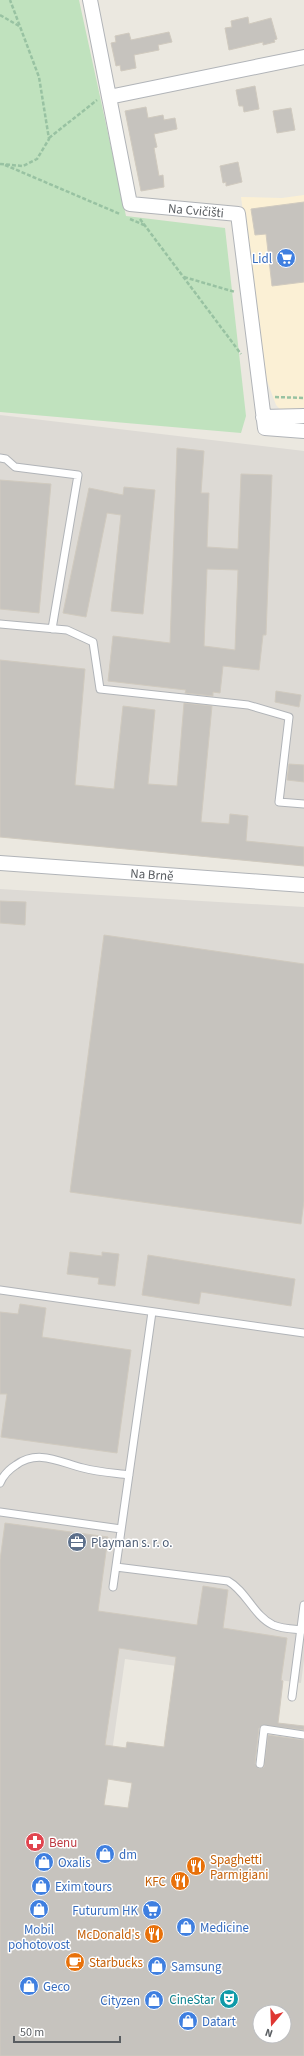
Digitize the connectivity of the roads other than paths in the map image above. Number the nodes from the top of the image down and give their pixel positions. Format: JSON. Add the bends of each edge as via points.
{"nodes":[{"id":1,"x":90,"y":0,"type":"edge"},
{"id":2,"x":304,"y":57,"type":"edge"},
{"id":3,"x":109,"y":94,"type":"junction"},
{"id":4,"x":304,"y":416,"type":"edge"},
{"id":5,"x":263,"y":417,"type":"junction"},
{"id":6,"x":304,"y":431,"type":"edge"},
{"id":7,"x":0,"y":458,"type":"edge"},
{"id":8,"x":0,"y":624,"type":"edge"},
{"id":9,"x":52,"y":628,"type":"junction"},
{"id":10,"x":304,"y":804,"type":"edge"},
{"id":11,"x":0,"y":863,"type":"edge"},
{"id":12,"x":304,"y":884,"type":"edge"},
{"id":13,"x":0,"y":1290,"type":"edge"},
{"id":14,"x":152,"y":1312,"type":"junction"},
{"id":15,"x":304,"y":1333,"type":"edge"},
{"id":16,"x":129,"y":1475,"type":"junction"},
{"id":17,"x":0,"y":1483,"type":"edge"},
{"id":18,"x":0,"y":1512,"type":"edge"},
{"id":19,"x":121,"y":1529,"type":"junction"},
{"id":20,"x":116,"y":1567,"type":"junction"},
{"id":21,"x":113,"y":1587,"type":"dead end"},
{"id":22,"x":304,"y":1605,"type":"edge"},
{"id":23,"x":302,"y":1630,"type":"edge"},
{"id":24,"x":292,"y":1697,"type":"dead end"},
{"id":25,"x":304,"y":1735,"type":"edge"},
{"id":26,"x":260,"y":1764,"type":"dead end"}],
"edges":[{"from":1,"to":3,"type":"street"},
{"from":2,"to":3,"type":"street"},
{"from":3,"to":5,"type":"street","name":"Na Cvičišti","via":[[130,204],[238,214]]},
{"from":4,"to":5,"type":"street"},
{"from":5,"to":6,"type":"street","via":[[264,428]]},
{"from":7,"to":9,"type":"lane","via":[[6,459],[15,467],[78,475]]},
{"from":8,"to":9,"type":"lane"},
{"from":9,"to":10,"type":"lane","via":[[67,630],[93,642],[100,689],[248,705],[288,717],[279,802]]},
{"from":11,"to":12,"type":"street","name":"Na Brně"},
{"from":13,"to":14,"type":"lane"},
{"from":14,"to":15,"type":"lane"},
{"from":14,"to":16,"type":"lane"},
{"from":16,"to":17,"type":"lane","via":[[35,1456],[13,1466]]},
{"from":16,"to":19,"type":"lane"},
{"from":18,"to":19,"type":"lane"},
{"from":19,"to":20,"type":"lane"},
{"from":20,"to":21,"type":"lane"},
{"from":20,"to":23,"type":"lane","via":[[228,1581],[268,1623]]},
{"from":22,"to":23,"type":"lane"},
{"from":23,"to":24,"type":"lane"},
{"from":25,"to":26,"type":"lane","via":[[264,1729]]}]}
